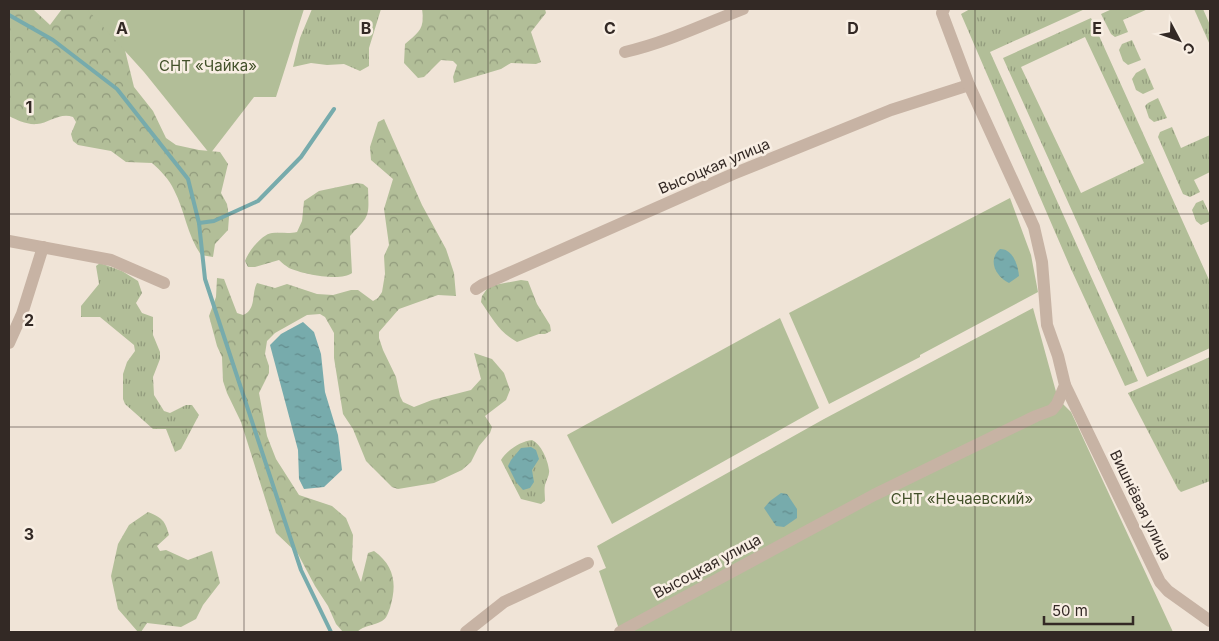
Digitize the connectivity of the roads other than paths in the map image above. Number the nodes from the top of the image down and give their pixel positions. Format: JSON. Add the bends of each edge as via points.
{"nodes":[{"id":1,"x":743,"y":9,"type":"edge"},
{"id":2,"x":943,"y":11,"type":"edge"},
{"id":3,"x":624,"y":52,"type":"dead end"},
{"id":4,"x":969,"y":85,"type":"junction"},
{"id":5,"x":9,"y":240,"type":"edge"},
{"id":6,"x":43,"y":247,"type":"junction"},
{"id":7,"x":164,"y":283,"type":"dead end"},
{"id":8,"x":476,"y":289,"type":"dead end"},
{"id":9,"x":9,"y":343,"type":"edge"},
{"id":10,"x":1065,"y":385,"type":"junction"},
{"id":11,"x":588,"y":563,"type":"dead end"},
{"id":12,"x":1210,"y":621,"type":"edge"},
{"id":13,"x":466,"y":632,"type":"edge"},
{"id":14,"x":620,"y":632,"type":"edge"}],
"edges":[{"from":1,"to":3,"type":"street"},
{"from":2,"to":4,"type":"street","name":"Вишнёвая улица"},
{"from":4,"to":8,"type":"street","name":"Высоцкая улица","via":[[891,110],[742,170]]},
{"from":4,"to":10,"type":"street","name":"Вишнёвая улица","via":[[1034,227],[1042,262],[1047,325]]},
{"from":5,"to":6,"type":"street"},
{"from":6,"to":7,"type":"street","via":[[111,260]]},
{"from":6,"to":9,"type":"street","via":[[22,314]]},
{"from":10,"to":12,"type":"street","name":"Вишнёвая улица","via":[[1160,582]]},
{"from":10,"to":14,"type":"street","name":"Высоцкая улица","via":[[1052,410],[874,495]]},
{"from":11,"to":13,"type":"street","via":[[504,602]]}]}
